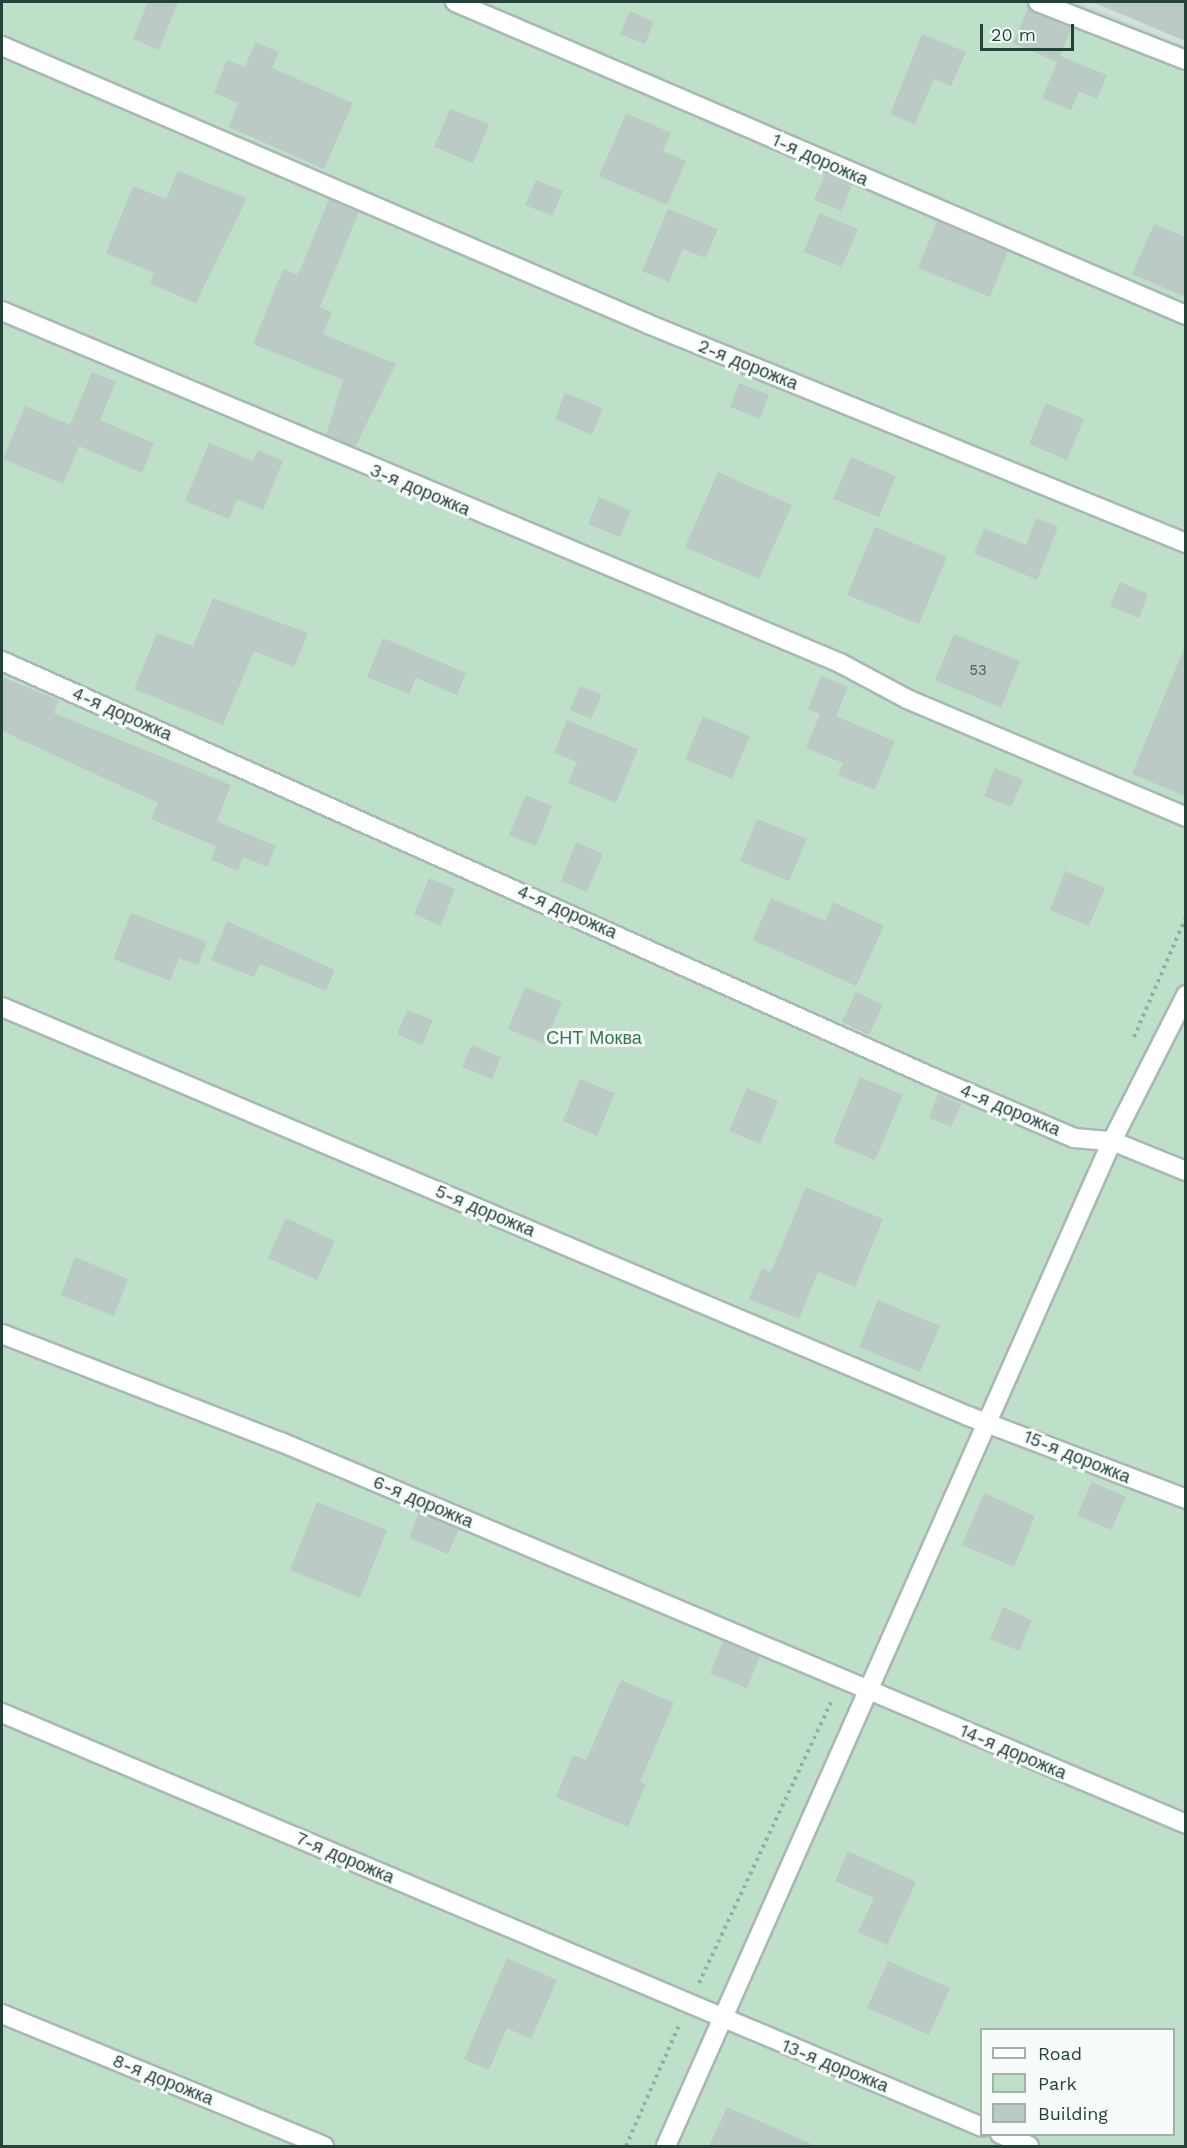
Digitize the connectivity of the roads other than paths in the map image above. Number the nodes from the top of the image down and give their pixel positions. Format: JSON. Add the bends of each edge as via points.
{"nodes":[{"id":1,"x":455,"y":2,"type":"edge"},
{"id":2,"x":1038,"y":2,"type":"edge"},
{"id":3,"x":2,"y":46,"type":"edge"},
{"id":4,"x":1185,"y":60,"type":"edge"},
{"id":5,"x":2,"y":311,"type":"edge"},
{"id":6,"x":1185,"y":315,"type":"edge"},
{"id":7,"x":1185,"y":543,"type":"edge"},
{"id":8,"x":2,"y":661,"type":"edge"},
{"id":9,"x":1185,"y":817,"type":"edge"},
{"id":10,"x":1185,"y":995,"type":"edge"},
{"id":11,"x":2,"y":1007,"type":"edge"},
{"id":12,"x":1112,"y":1141,"type":"junction"},
{"id":13,"x":1185,"y":1171,"type":"edge"},
{"id":14,"x":2,"y":1334,"type":"edge"},
{"id":15,"x":968,"y":1416,"type":"joint"},
{"id":16,"x":987,"y":1420,"type":"junction"},
{"id":17,"x":1185,"y":1499,"type":"edge"},
{"id":18,"x":841,"y":1680,"type":"joint"},
{"id":19,"x":867,"y":1691,"type":"junction"},
{"id":20,"x":2,"y":1713,"type":"edge"},
{"id":21,"x":1185,"y":1824,"type":"edge"},
{"id":22,"x":687,"y":2006,"type":"joint"},
{"id":23,"x":2,"y":2014,"type":"edge"},
{"id":24,"x":723,"y":2020,"type":"junction"},
{"id":25,"x":980,"y":2127,"type":"edge"},
{"id":26,"x":1005,"y":2136,"type":"edge"},
{"id":27,"x":324,"y":2146,"type":"edge"},
{"id":28,"x":666,"y":2146,"type":"edge"},
{"id":29,"x":1029,"y":2146,"type":"edge"}],
"edges":[{"from":1,"to":6,"type":"street","name":"1-я дорожка"},
{"from":2,"to":4,"type":"street"},
{"from":3,"to":7,"type":"street","name":"2-я дорожка","via":[[313,182]]},
{"from":5,"to":9,"type":"street","name":"3-я дорожка","via":[[840,663],[907,699]]},
{"from":8,"to":12,"type":"street","name":"4-я дорожка","via":[[936,1079],[1074,1137]]},
{"from":10,"to":12,"type":"street"},
{"from":11,"to":15,"type":"street","name":"5-я дорожка"},
{"from":12,"to":13,"type":"street","name":"4-я дорожка"},
{"from":12,"to":16,"type":"street"},
{"from":14,"to":18,"type":"street","name":"6-я дорожка","via":[[280,1442]]},
{"from":15,"to":16,"type":"street","name":"15-я дорожка"},
{"from":16,"to":17,"type":"street","name":"15-я дорожка"},
{"from":16,"to":19,"type":"street"},
{"from":18,"to":19,"type":"street","name":"14-я дорожка"},
{"from":19,"to":21,"type":"street","name":"14-я дорожка"},
{"from":19,"to":24,"type":"street"},
{"from":20,"to":22,"type":"street","name":"7-я дорожка"},
{"from":22,"to":24,"type":"street","name":"13-я дорожка"},
{"from":23,"to":27,"type":"street","name":"8-я дорожка"},
{"from":24,"to":25,"type":"street","name":"13-я дорожка"},
{"from":24,"to":28,"type":"street"},
{"from":26,"to":29,"type":"street"}]}
